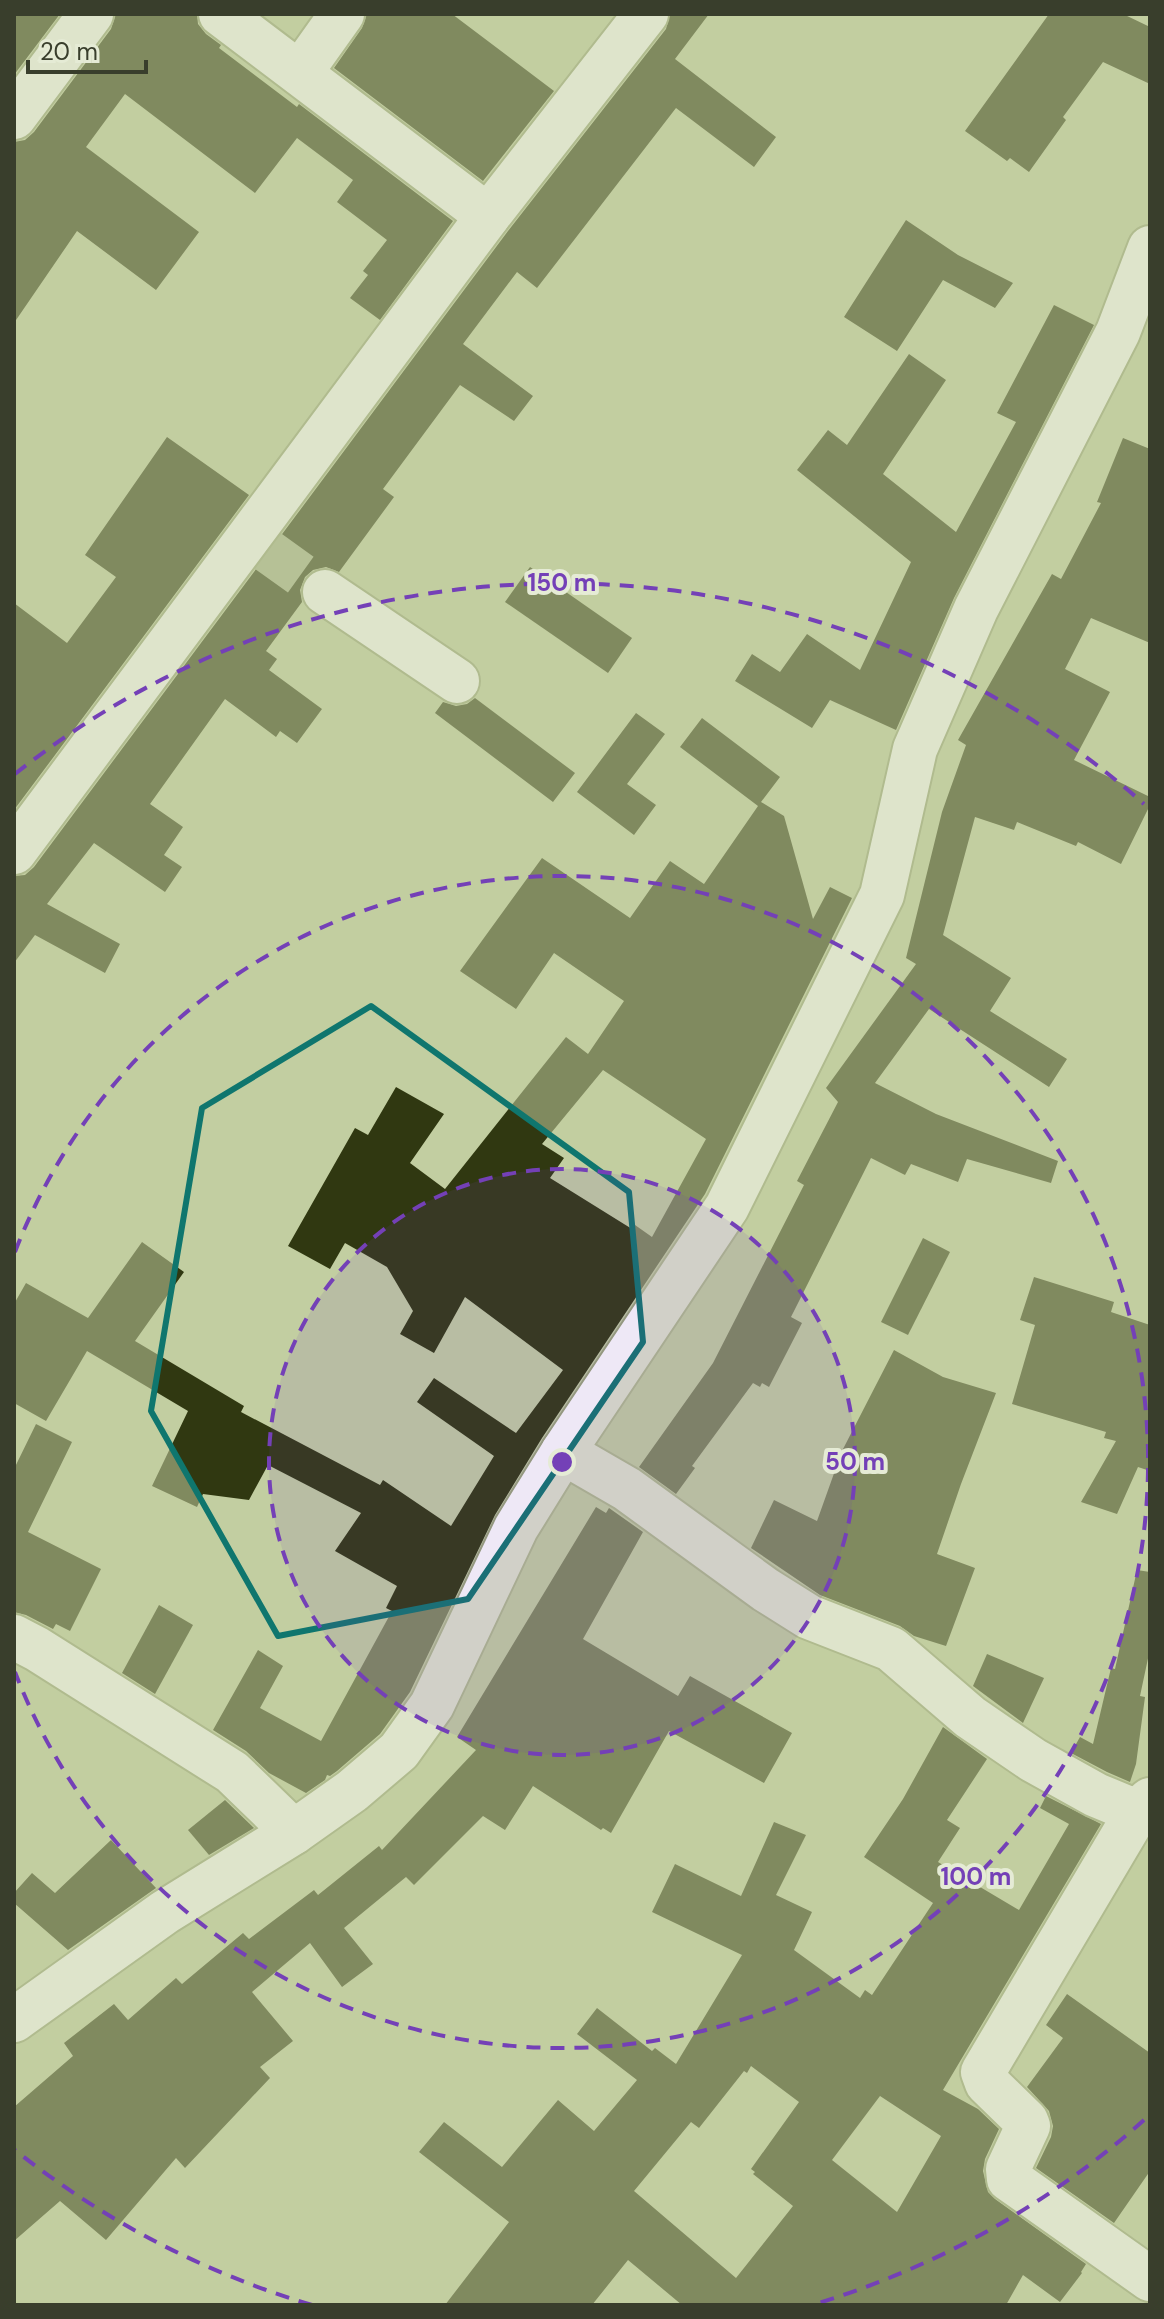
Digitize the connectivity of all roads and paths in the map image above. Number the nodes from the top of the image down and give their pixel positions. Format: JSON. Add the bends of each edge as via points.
{"nodes":[{"id":1,"x":91,"y":14,"type":"edge"},
{"id":2,"x":221,"y":14,"type":"edge"},
{"id":3,"x":342,"y":14,"type":"edge"},
{"id":4,"x":646,"y":14,"type":"edge"},
{"id":5,"x":300,"y":73,"type":"junction"},
{"id":6,"x":14,"y":117,"type":"edge"},
{"id":7,"x":488,"y":216,"type":"junction"},
{"id":8,"x":1150,"y":248,"type":"edge"},
{"id":9,"x":1134,"y":336,"type":"edge"},
{"id":10,"x":325,"y":592,"type":"tunnel mouth"},
{"id":11,"x":457,"y":681,"type":"dead end"},
{"id":12,"x":14,"y":852,"type":"edge"},
{"id":13,"x":563,"y":1452,"type":"junction"},
{"id":14,"x":14,"y":1637,"type":"edge"},
{"id":15,"x":1144,"y":1806,"type":"edge"},
{"id":16,"x":294,"y":1832,"type":"junction"},
{"id":17,"x":14,"y":2020,"type":"edge"},
{"id":18,"x":1150,"y":2279,"type":"edge"}],
"edges":[{"from":1,"to":6,"type":"street"},
{"from":2,"to":5,"type":"street"},
{"from":3,"to":5,"type":"street"},
{"from":4,"to":7,"type":"street"},
{"from":5,"to":7,"type":"street"},
{"from":7,"to":12,"type":"street","via":[[257,544]]},
{"from":8,"to":9,"type":"street"},
{"from":9,"to":13,"type":"street","via":[[976,609],[915,749],[882,895],[727,1207]]},
{"from":10,"to":11,"type":"street"},
{"from":13,"to":15,"type":"street","via":[[627,1489],[809,1617],[891,1649],[970,1717],[1033,1760],[1096,1795]]},
{"from":13,"to":16,"type":"street","via":[[516,1528],[432,1705],[399,1751]]},
{"from":14,"to":16,"type":"street","via":[[232,1772]]},
{"from":15,"to":18,"type":"street","via":[[983,2072],[1028,2126],[1008,2169],[1009,2179]]},
{"from":16,"to":17,"type":"street","via":[[165,1912]]}]}
